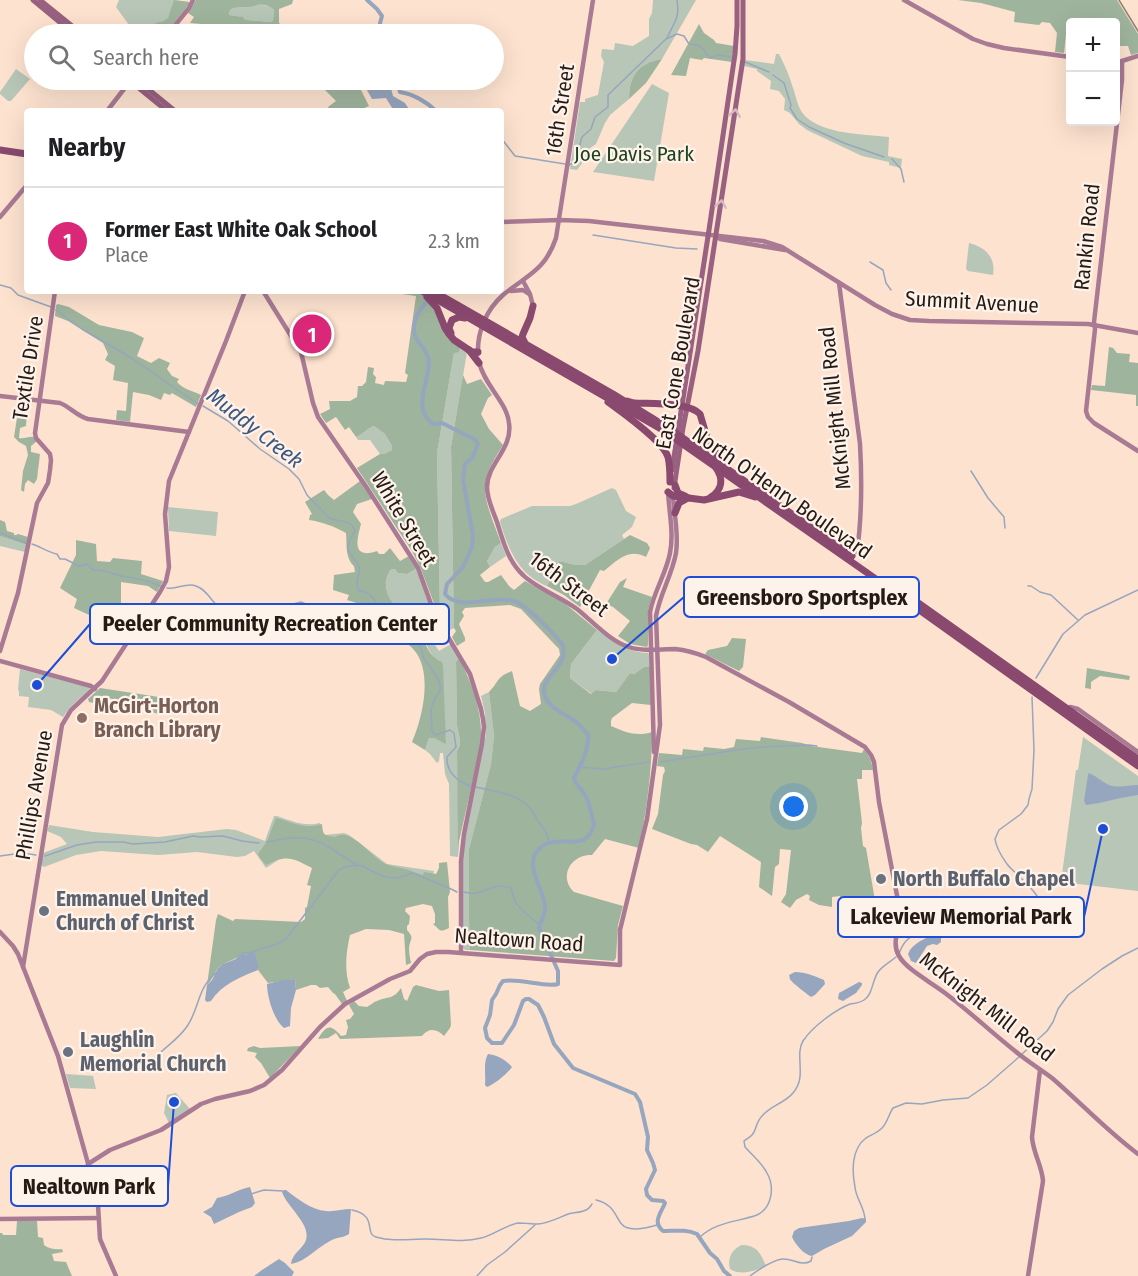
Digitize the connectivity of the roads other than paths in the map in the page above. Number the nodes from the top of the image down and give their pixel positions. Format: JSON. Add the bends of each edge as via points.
{"nodes":[{"id":1,"x":33,"y":0,"type":"edge"},
{"id":2,"x":40,"y":0,"type":"edge"},
{"id":3,"x":193,"y":0,"type":"edge"},
{"id":4,"x":593,"y":0,"type":"edge"},
{"id":5,"x":737,"y":0,"type":"edge"},
{"id":6,"x":743,"y":0,"type":"edge"},
{"id":7,"x":904,"y":0,"type":"edge"},
{"id":8,"x":62,"y":24,"type":"edge"},
{"id":9,"x":70,"y":24,"type":"edge"},
{"id":10,"x":176,"y":24,"type":"edge"},
{"id":11,"x":1066,"y":56,"type":"edge"},
{"id":12,"x":1138,"y":56,"type":"edge"},
{"id":13,"x":1122,"y":61,"type":"joint"},
{"id":14,"x":733,"y":67,"type":"junction"},
{"id":15,"x":742,"y":68,"type":"junction"},
{"id":16,"x":124,"y":90,"type":"edge"},
{"id":17,"x":143,"y":90,"type":"edge"},
{"id":18,"x":146,"y":90,"type":"edge"},
{"id":19,"x":109,"y":108,"type":"edge"},
{"id":20,"x":164,"y":108,"type":"edge"},
{"id":21,"x":171,"y":108,"type":"edge"},
{"id":22,"x":0,"y":152,"type":"edge"},
{"id":23,"x":720,"y":153,"type":"junction"},
{"id":24,"x":24,"y":156,"type":"edge"},
{"id":25,"x":726,"y":171,"type":"junction"},
{"id":26,"x":24,"y":189,"type":"edge"},
{"id":27,"x":0,"y":217,"type":"edge"},
{"id":28,"x":559,"y":220,"type":"junction"},
{"id":29,"x":504,"y":222,"type":"edge"},
{"id":30,"x":712,"y":236,"type":"junction"},
{"id":31,"x":523,"y":281,"type":"junction"},
{"id":32,"x":839,"y":283,"type":"junction"},
{"id":33,"x":848,"y":289,"type":"junction"},
{"id":34,"x":509,"y":291,"type":"junction"},
{"id":35,"x":55,"y":294,"type":"edge"},
{"id":36,"x":243,"y":294,"type":"edge"},
{"id":37,"x":265,"y":294,"type":"edge"},
{"id":38,"x":425,"y":294,"type":"edge"},
{"id":39,"x":427,"y":294,"type":"edge"},
{"id":40,"x":438,"y":294,"type":"edge"},
{"id":41,"x":530,"y":294,"type":"junction"},
{"id":42,"x":839,"y":294,"type":"junction"},
{"id":43,"x":533,"y":306,"type":"joint"},
{"id":44,"x":479,"y":324,"type":"junction"},
{"id":45,"x":527,"y":324,"type":"junction"},
{"id":46,"x":1094,"y":325,"type":"junction"},
{"id":47,"x":1138,"y":333,"type":"edge"},
{"id":48,"x":508,"y":335,"type":"junction"},
{"id":49,"x":527,"y":345,"type":"junction"},
{"id":50,"x":473,"y":348,"type":"junction"},
{"id":51,"x":479,"y":363,"type":"joint"},
{"id":52,"x":579,"y":381,"type":"junction"},
{"id":53,"x":613,"y":394,"type":"junction"},
{"id":54,"x":0,"y":396,"type":"edge"},
{"id":55,"x":39,"y":400,"type":"junction"},
{"id":56,"x":684,"y":407,"type":"junction"},
{"id":57,"x":189,"y":432,"type":"junction"},
{"id":58,"x":1138,"y":451,"type":"edge"},
{"id":59,"x":701,"y":455,"type":"junction"},
{"id":60,"x":734,"y":472,"type":"junction"},
{"id":61,"x":672,"y":483,"type":"junction"},
{"id":62,"x":671,"y":494,"type":"junction"},
{"id":63,"x":689,"y":498,"type":"junction"},
{"id":64,"x":768,"y":503,"type":"junction"},
{"id":65,"x":675,"y":513,"type":"junction"},
{"id":66,"x":857,"y":556,"type":"junction"},
{"id":67,"x":952,"y":634,"type":"junction"},
{"id":68,"x":650,"y":650,"type":"junction"},
{"id":69,"x":657,"y":650,"type":"junction"},
{"id":70,"x":0,"y":651,"type":"edge"},
{"id":71,"x":0,"y":661,"type":"edge"},
{"id":72,"x":95,"y":689,"type":"junction"},
{"id":73,"x":1038,"y":695,"type":"junction"},
{"id":74,"x":1068,"y":710,"type":"junction"},
{"id":75,"x":865,"y":747,"type":"joint"},
{"id":76,"x":1138,"y":752,"type":"edge"},
{"id":77,"x":1138,"y":759,"type":"edge"},
{"id":78,"x":1138,"y":766,"type":"edge"},
{"id":79,"x":654,"y":767,"type":"junction"},
{"id":80,"x":0,"y":932,"type":"edge"},
{"id":81,"x":25,"y":948,"type":"junction"},
{"id":82,"x":461,"y":953,"type":"junction"},
{"id":83,"x":18,"y":954,"type":"junction"},
{"id":84,"x":620,"y":965,"type":"joint"},
{"id":85,"x":23,"y":967,"type":"junction"},
{"id":86,"x":1040,"y":1070,"type":"junction"},
{"id":87,"x":1138,"y":1154,"type":"edge"},
{"id":88,"x":88,"y":1164,"type":"junction"},
{"id":89,"x":99,"y":1218,"type":"junction"},
{"id":90,"x":0,"y":1220,"type":"edge"},
{"id":91,"x":116,"y":1276,"type":"edge"},
{"id":92,"x":1028,"y":1276,"type":"edge"}],
"edges":[{"from":1,"to":8,"type":"main road"},
{"from":2,"to":9,"type":"main road"},
{"from":3,"to":10,"type":"street"},
{"from":4,"to":28,"type":"street","name":"16th Street"},
{"from":5,"to":14,"type":"main road","name":"East Cone Boulevard"},
{"from":6,"to":15,"type":"main road","name":"East Cone Boulevard"},
{"from":7,"to":11,"type":"street","via":[[987,44]]},
{"from":12,"to":13,"type":"street"},
{"from":13,"to":46,"type":"street","name":"Rankin Road"},
{"from":14,"to":15,"type":"main road"},
{"from":14,"to":23,"type":"main road","name":"East Cone Boulevard"},
{"from":25,"to":15,"type":"main road","name":"East Cone Boulevard","one_way":true},
{"from":16,"to":19,"type":"street"},
{"from":17,"to":20,"type":"main road"},
{"from":18,"to":21,"type":"main road"},
{"from":22,"to":24,"type":"highway"},
{"from":23,"to":25,"type":"main road"},
{"from":23,"to":30,"type":"main road","name":"East Cone Boulevard"},
{"from":30,"to":25,"type":"main road","name":"East Cone Boulevard","one_way":true},
{"from":26,"to":27,"type":"street"},
{"from":28,"to":29,"type":"street","name":"Summit Avenue"},
{"from":28,"to":30,"type":"street","name":"Summit Avenue"},
{"from":28,"to":31,"type":"street","name":"16th Street","via":[[548,257]]},
{"from":30,"to":32,"type":"street","name":"Summit Avenue","via":[[782,247]]},
{"from":30,"to":56,"type":"main road","name":"East Cone Boulevard","via":[[698,351]]},
{"from":31,"to":34,"type":"street","name":"16th Street"},
{"from":31,"to":41,"type":"street"},
{"from":32,"to":33,"type":"street","name":"Summit Avenue"},
{"from":32,"to":42,"type":"street","name":"McKnight Mill Road"},
{"from":33,"to":42,"type":"street"},
{"from":33,"to":46,"type":"street","name":"Summit Avenue","via":[[910,320]]},
{"from":34,"to":41,"type":"street"},
{"from":34,"to":50,"type":"street","name":"16th Street","via":[[488,313]]},
{"from":35,"to":55,"type":"street","name":"Textile Drive"},
{"from":36,"to":57,"type":"street","name":"Phillips Avenue"},
{"from":37,"to":82,"type":"street","name":"White Street","via":[[301,352],[315,411],[418,568],[435,615],[470,674],[481,709],[482,744],[460,861]]},
{"from":38,"to":50,"type":"highway","via":[[437,308],[449,334]]},
{"from":39,"to":44,"type":"highway","name":"North O'Henry Boulevard"},
{"from":40,"to":48,"type":"highway","name":"North O'Henry Boulevard"},
{"from":41,"to":43,"type":"street"},
{"from":42,"to":66,"type":"street","name":"McKnight Mill Road","via":[[860,444]]},
{"from":43,"to":45,"type":"highway"},
{"from":44,"to":50,"type":"highway","via":[[459,317],[450,324],[450,332]]},
{"from":44,"to":52,"type":"highway","name":"North O'Henry Boulevard"},
{"from":45,"to":48,"type":"highway","via":[[522,333]]},
{"from":45,"to":49,"type":"highway","via":[[522,337]]},
{"from":46,"to":47,"type":"street","name":"Summit Avenue"},
{"from":46,"to":58,"type":"street","name":"Rankin Road","via":[[1088,417]]},
{"from":48,"to":49,"type":"highway","name":"North O'Henry Boulevard"},
{"from":49,"to":53,"type":"highway","name":"North O'Henry Boulevard"},
{"from":50,"to":51,"type":"highway"},
{"from":51,"to":68,"type":"street","name":"16th Street","via":[[509,421],[507,444],[487,488],[514,564],[530,581],[570,603],[617,642]]},
{"from":52,"to":59,"type":"highway","name":"North O'Henry Boulevard"},
{"from":52,"to":61,"type":"highway","via":[[660,444],[668,457]]},
{"from":53,"to":56,"type":"highway","via":[[634,403]]},
{"from":53,"to":60,"type":"highway","name":"North O'Henry Boulevard"},
{"from":54,"to":55,"type":"street"},
{"from":55,"to":57,"type":"street","via":[[62,404],[88,419]]},
{"from":55,"to":70,"type":"street","name":"Textile Drive","via":[[35,436],[50,454],[48,483],[37,503],[18,593]]},
{"from":56,"to":60,"type":"highway","via":[[697,410],[708,441]]},
{"from":56,"to":61,"type":"main road","name":"East Cone Boulevard"},
{"from":57,"to":72,"type":"street","name":"Phillips Avenue","via":[[167,492],[166,581]]},
{"from":59,"to":61,"type":"highway","via":[[719,472],[717,493],[705,498],[688,496],[678,493]]},
{"from":59,"to":64,"type":"highway","name":"North O'Henry Boulevard"},
{"from":60,"to":66,"type":"highway","name":"North O'Henry Boulevard"},
{"from":61,"to":62,"type":"main road","name":"East Cone Boulevard"},
{"from":62,"to":63,"type":"highway"},
{"from":62,"to":65,"type":"street","name":"East Cone Boulevard"},
{"from":62,"to":68,"type":"street","name":"East Cone Boulevard","via":[[671,544],[650,612]]},
{"from":63,"to":64,"type":"highway","via":[[712,500],[739,492]]},
{"from":63,"to":65,"type":"highway","via":[[679,503]]},
{"from":64,"to":67,"type":"highway","name":"North O'Henry Boulevard"},
{"from":65,"to":69,"type":"street","name":"East Cone Boulevard","via":[[677,545],[658,605]]},
{"from":66,"to":67,"type":"highway","name":"North O'Henry Boulevard"},
{"from":67,"to":73,"type":"highway","name":"North O'Henry Boulevard"},
{"from":67,"to":74,"type":"highway","via":[[984,646]]},
{"from":68,"to":69,"type":"street","name":"16th Street"},
{"from":68,"to":79,"type":"street","name":"East Cone Boulevard"},
{"from":69,"to":75,"type":"street","name":"16th Street","via":[[679,650],[706,657]]},
{"from":69,"to":79,"type":"street","name":"East Cone Boulevard","via":[[661,722]]},
{"from":71,"to":72,"type":"street"},
{"from":72,"to":81,"type":"street","name":"Phillips Avenue","via":[[71,710],[60,729]]},
{"from":73,"to":74,"type":"highway"},
{"from":73,"to":78,"type":"highway","name":"North O'Henry Boulevard"},
{"from":74,"to":76,"type":"street","via":[[1078,709]]},
{"from":74,"to":77,"type":"highway"},
{"from":75,"to":86,"type":"street","name":"McKnight Mill Road","via":[[874,762],[900,911],[895,942],[898,955]]},
{"from":79,"to":84,"type":"street","name":"East Cone Boulevard","via":[[644,838],[620,930]]},
{"from":80,"to":83,"type":"street"},
{"from":81,"to":83,"type":"street"},
{"from":81,"to":85,"type":"street","name":"Phillips Avenue"},
{"from":82,"to":84,"type":"street","name":"Nealtown Road"},
{"from":82,"to":88,"type":"street","name":"Nealtown Road","via":[[430,953],[410,971],[345,1004],[272,1080],[260,1087],[201,1104],[161,1130],[110,1150]]},
{"from":83,"to":85,"type":"street"},
{"from":85,"to":88,"type":"street","via":[[58,1056]]},
{"from":86,"to":87,"type":"street","name":"McKnight Mill Road"},
{"from":86,"to":92,"type":"street","via":[[1032,1137],[1043,1181]]},
{"from":88,"to":89,"type":"street"},
{"from":89,"to":90,"type":"street"},
{"from":89,"to":91,"type":"street","via":[[100,1239]]}]}
